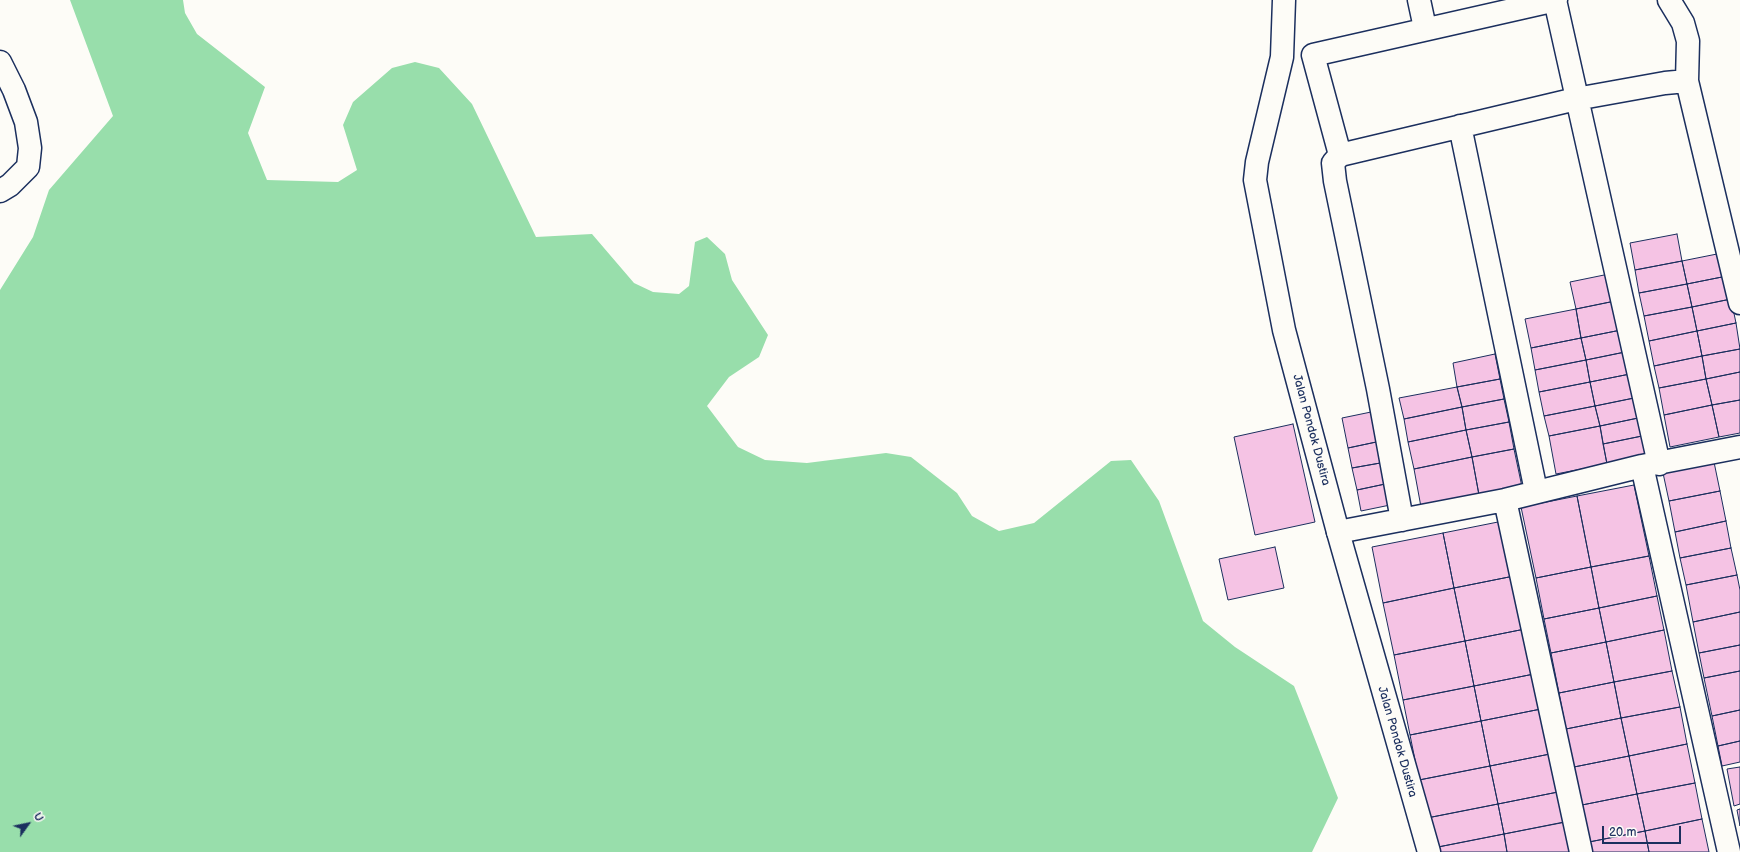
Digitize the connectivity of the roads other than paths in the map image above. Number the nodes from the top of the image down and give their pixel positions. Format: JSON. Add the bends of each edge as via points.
{"nodes":[{"id":1,"x":1284,"y":0,"type":"edge"},
{"id":2,"x":1419,"y":0,"type":"edge"},
{"id":3,"x":1555,"y":0,"type":"edge"},
{"id":4,"x":1669,"y":0,"type":"edge"},
{"id":5,"x":1426,"y":28,"type":"junction"},
{"id":6,"x":0,"y":62,"type":"edge"},
{"id":7,"x":1686,"y":81,"type":"junction"},
{"id":8,"x":1576,"y":99,"type":"junction"},
{"id":9,"x":1460,"y":126,"type":"junction"},
{"id":10,"x":1340,"y":155,"type":"junction"},
{"id":11,"x":0,"y":191,"type":"edge"},
{"id":12,"x":1740,"y":303,"type":"edge"},
{"id":13,"x":1740,"y":447,"type":"edge"},
{"id":14,"x":1650,"y":465,"type":"junction"},
{"id":15,"x":1536,"y":491,"type":"junction"},
{"id":16,"x":1505,"y":500,"type":"junction"},
{"id":17,"x":1402,"y":520,"type":"junction"},
{"id":18,"x":1338,"y":532,"type":"junction"},
{"id":19,"x":1429,"y":852,"type":"edge"},
{"id":20,"x":1581,"y":852,"type":"edge"},
{"id":21,"x":1729,"y":852,"type":"edge"}],
"edges":[{"from":1,"to":18,"type":"street","name":"Jalan Pondok Dustira","via":[[1282,57],[1255,180],[1284,330]]},
{"from":2,"to":5,"type":"street"},
{"from":3,"to":5,"type":"street"},
{"from":3,"to":8,"type":"street"},
{"from":4,"to":7,"type":"street","via":[[1683,23],[1688,41]]},
{"from":5,"to":10,"type":"street","via":[[1313,55]]},
{"from":6,"to":11,"type":"street","via":[[26,122],[30,148],[28,167]]},
{"from":7,"to":8,"type":"street"},
{"from":7,"to":12,"type":"street"},
{"from":8,"to":9,"type":"street"},
{"from":8,"to":14,"type":"street"},
{"from":9,"to":10,"type":"street"},
{"from":9,"to":15,"type":"street"},
{"from":10,"to":17,"type":"street","via":[[1333,164],[1335,181]]},
{"from":13,"to":14,"type":"street"},
{"from":14,"to":15,"type":"street"},
{"from":14,"to":21,"type":"street"},
{"from":15,"to":16,"type":"street"},
{"from":16,"to":17,"type":"street"},
{"from":16,"to":20,"type":"street"},
{"from":17,"to":18,"type":"street"},
{"from":18,"to":19,"type":"street","name":"Jalan Pondok Dustira"}]}
